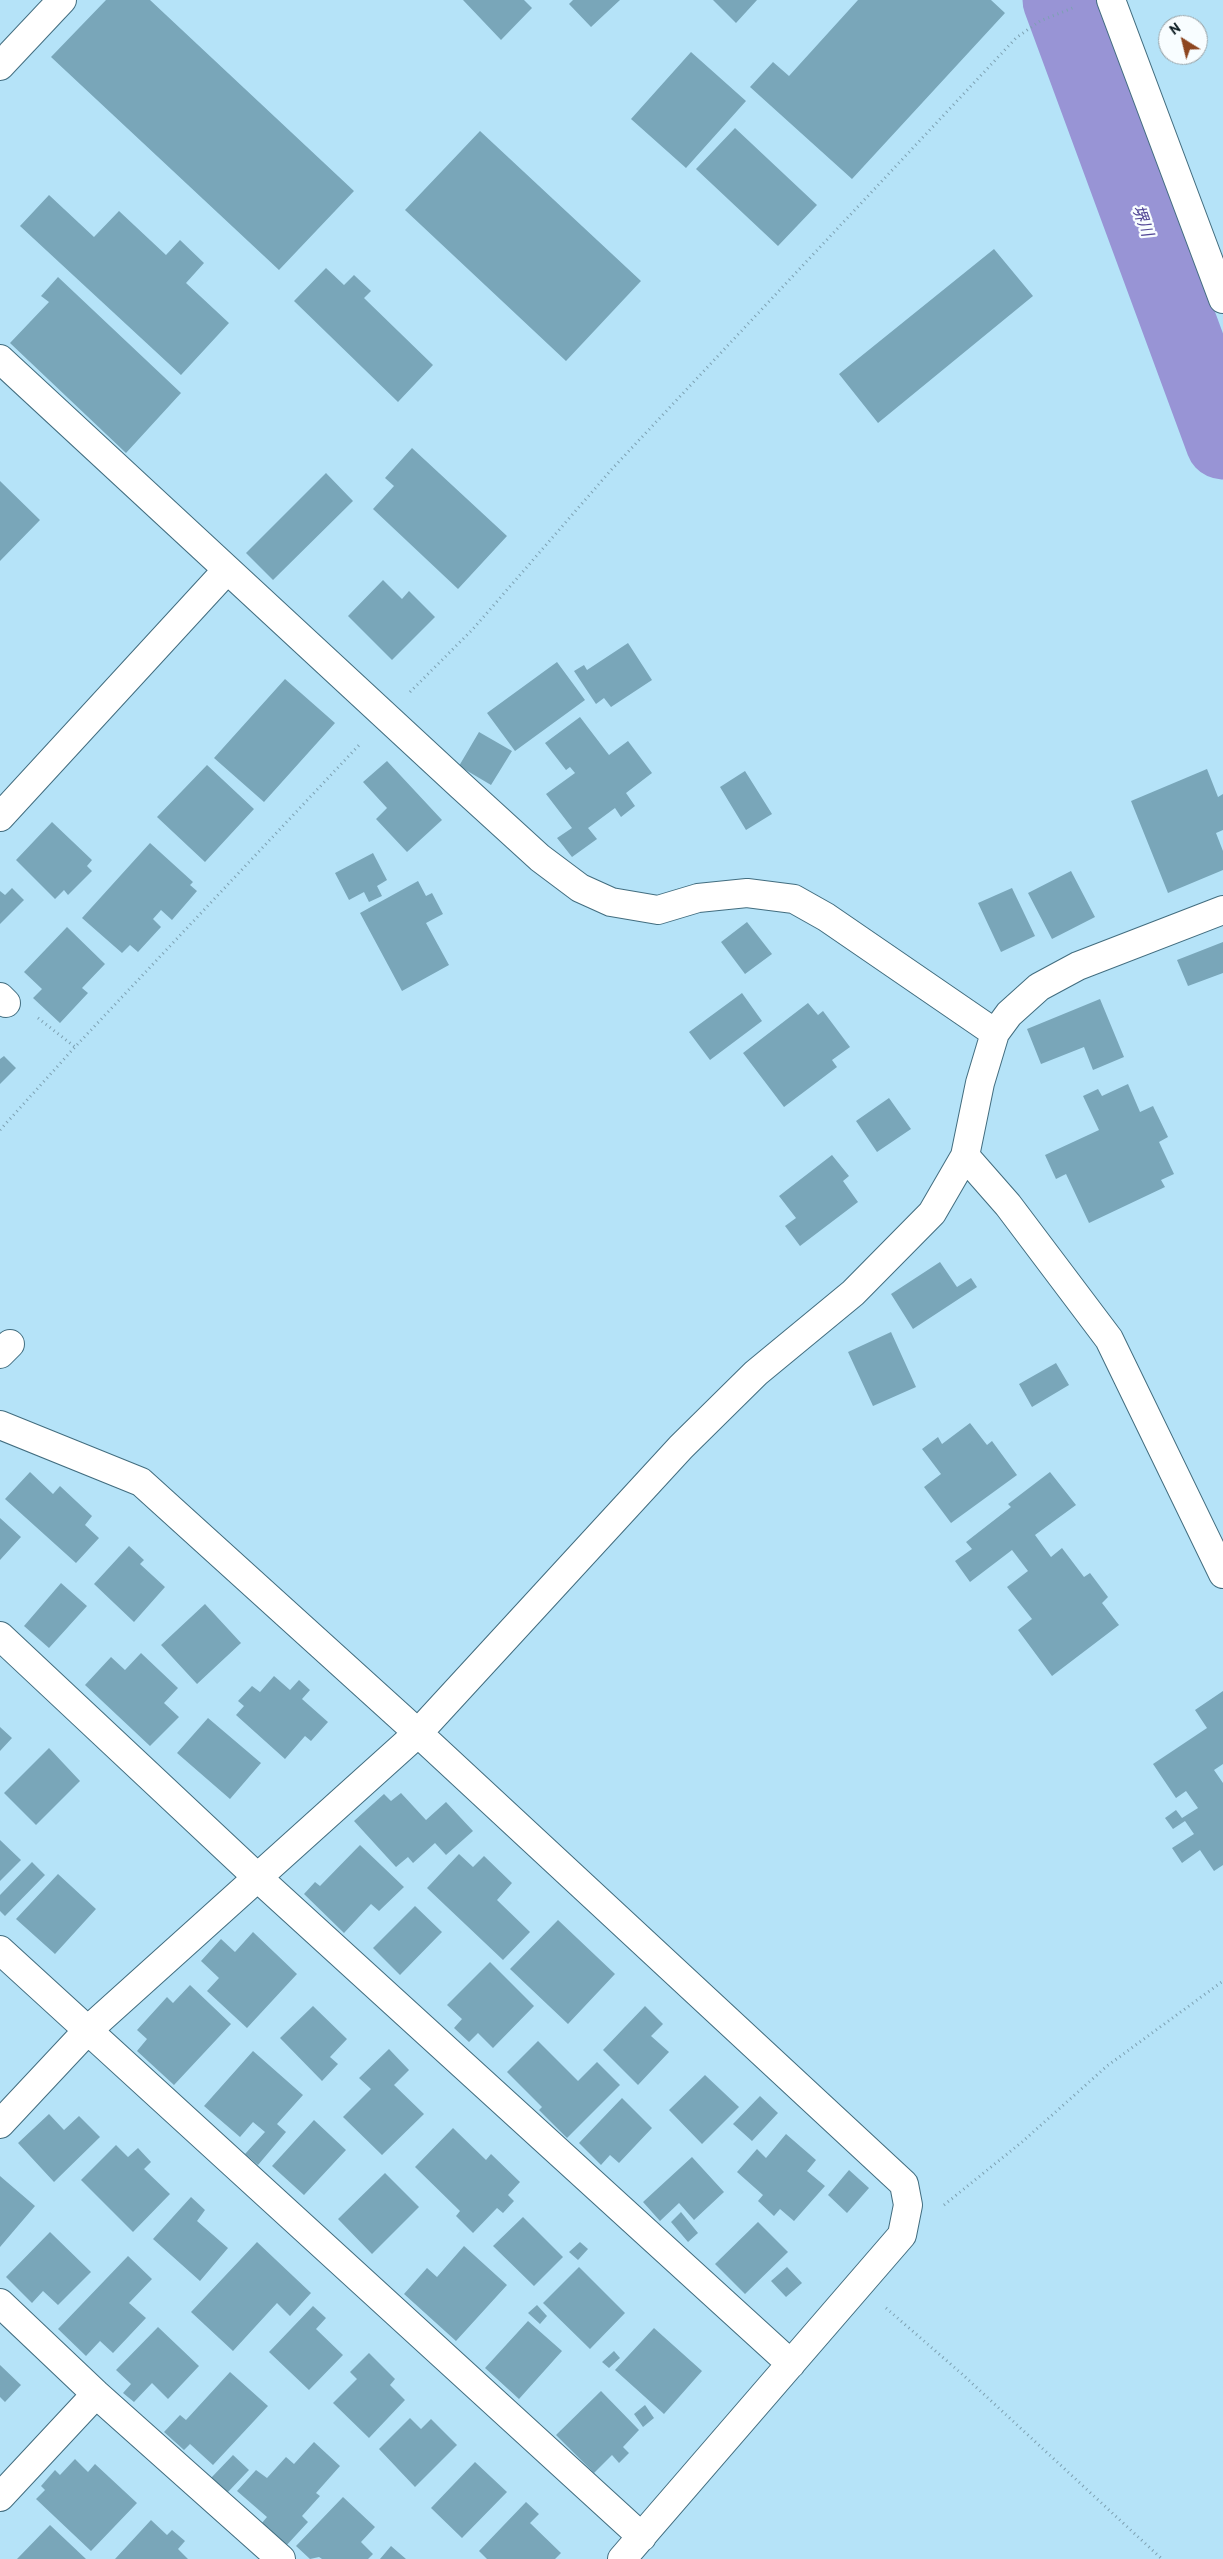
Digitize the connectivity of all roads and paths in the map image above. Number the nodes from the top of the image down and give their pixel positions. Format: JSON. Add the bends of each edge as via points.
{"nodes":[{"id":1,"x":62,"y":0,"type":"edge"},
{"id":2,"x":1111,"y":0,"type":"edge"},
{"id":3,"x":1078,"y":6,"type":"dead end"},
{"id":4,"x":2,"y":61,"type":"edge"},
{"id":5,"x":1223,"y":299,"type":"edge"},
{"id":6,"x":0,"y":359,"type":"edge"},
{"id":7,"x":227,"y":570,"type":"junction"},
{"id":8,"x":386,"y":716,"type":"junction"},
{"id":9,"x":0,"y":817,"type":"edge"},
{"id":10,"x":1223,"y":910,"type":"edge"},
{"id":11,"x":3,"y":1000,"type":"edge"},
{"id":12,"x":995,"y":1033,"type":"junction"},
{"id":13,"x":75,"y":1047,"type":"junction"},
{"id":14,"x":0,"y":1130,"type":"edge"},
{"id":15,"x":966,"y":1156,"type":"junction"},
{"id":16,"x":0,"y":1425,"type":"edge"},
{"id":17,"x":1223,"y":1574,"type":"edge"},
{"id":18,"x":0,"y":1636,"type":"edge"},
{"id":19,"x":418,"y":1733,"type":"junction"},
{"id":20,"x":257,"y":1877,"type":"junction"},
{"id":21,"x":0,"y":1950,"type":"edge"},
{"id":22,"x":1223,"y":1981,"type":"edge"},
{"id":23,"x":87,"y":2031,"type":"junction"},
{"id":24,"x":0,"y":2124,"type":"edge"},
{"id":25,"x":902,"y":2235,"type":"junction"},
{"id":26,"x":859,"y":2285,"type":"junction"},
{"id":27,"x":0,"y":2303,"type":"edge"},
{"id":28,"x":791,"y":2364,"type":"junction"},
{"id":29,"x":96,"y":2394,"type":"junction"},
{"id":30,"x":0,"y":2497,"type":"edge"},
{"id":31,"x":642,"y":2537,"type":"junction"},
{"id":32,"x":281,"y":2559,"type":"edge"},
{"id":33,"x":622,"y":2559,"type":"edge"},
{"id":34,"x":1162,"y":2559,"type":"edge"}],
"edges":[{"from":1,"to":4,"type":"main road"},
{"from":2,"to":5,"type":"main road"},
{"from":3,"to":8,"type":"path","via":[[1040,21],[1016,38],[612,469],[472,629]]},
{"from":6,"to":7,"type":"main road"},
{"from":7,"to":8,"type":"main road"},
{"from":7,"to":9,"type":"main road"},
{"from":8,"to":12,"type":"main road","via":[[540,858],[580,888],[610,902],[658,910],[698,898],[746,893],[794,899],[826,917]]},
{"from":8,"to":13,"type":"path"},
{"from":10,"to":12,"type":"main road","via":[[1078,966],[1039,987],[1009,1014]]},
{"from":11,"to":13,"type":"path","via":[[32,1014]]},
{"from":12,"to":15,"type":"main road","via":[[980,1082]]},
{"from":13,"to":14,"type":"path"},
{"from":15,"to":17,"type":"main road","via":[[1008,1205],[1109,1339]]},
{"from":15,"to":19,"type":"main road","via":[[932,1213],[852,1293],[756,1373],[681,1447]]},
{"from":16,"to":19,"type":"main road","via":[[141,1482]]},
{"from":18,"to":20,"type":"main road"},
{"from":19,"to":20,"type":"main road"},
{"from":19,"to":25,"type":"main road","via":[[904,2184],[908,2204]]},
{"from":20,"to":23,"type":"main road"},
{"from":20,"to":28,"type":"main road"},
{"from":21,"to":23,"type":"main road"},
{"from":22,"to":25,"type":"path","via":[[1107,2066],[1022,2142],[950,2201]]},
{"from":23,"to":24,"type":"main road"},
{"from":23,"to":31,"type":"main road"},
{"from":25,"to":26,"type":"main road"},
{"from":26,"to":28,"type":"main road"},
{"from":26,"to":34,"type":"path","via":[[962,2374]]},
{"from":27,"to":29,"type":"main road"},
{"from":28,"to":31,"type":"main road"},
{"from":29,"to":30,"type":"main road"},
{"from":29,"to":32,"type":"main road"},
{"from":31,"to":33,"type":"main road"}]}
